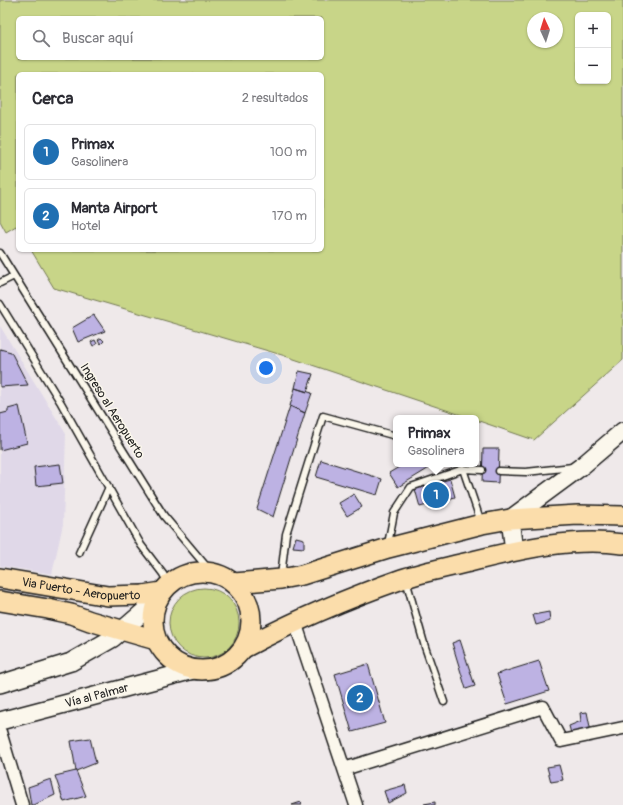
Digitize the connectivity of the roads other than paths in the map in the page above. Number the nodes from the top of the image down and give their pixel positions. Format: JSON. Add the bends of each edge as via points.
{"nodes":[{"id":1,"x":0,"y":253,"type":"edge"},
{"id":2,"x":14,"y":276,"type":"junction"},
{"id":3,"x":0,"y":283,"type":"edge"},
{"id":4,"x":0,"y":304,"type":"edge"},
{"id":5,"x":623,"y":431,"type":"edge"},
{"id":6,"x":393,"y":435,"type":"edge"},
{"id":7,"x":582,"y":466,"type":"junction"},
{"id":8,"x":463,"y":470,"type":"junction"},
{"id":9,"x":482,"y":470,"type":"dead end"},
{"id":10,"x":499,"y":471,"type":"dead end"},
{"id":11,"x":109,"y":487,"type":"junction"},
{"id":12,"x":623,"y":516,"type":"edge"},
{"id":13,"x":510,"y":519,"type":"junction"},
{"id":14,"x":482,"y":524,"type":"junction"},
{"id":15,"x":623,"y":544,"type":"edge"},
{"id":16,"x":388,"y":548,"type":"junction"},
{"id":17,"x":514,"y":551,"type":"junction"},
{"id":18,"x":78,"y":553,"type":"dead end"},
{"id":19,"x":215,"y":574,"type":"junction"},
{"id":20,"x":0,"y":578,"type":"edge"},
{"id":21,"x":405,"y":578,"type":"junction"},
{"id":22,"x":281,"y":579,"type":"junction"},
{"id":23,"x":234,"y":583,"type":"junction"},
{"id":24,"x":163,"y":592,"type":"junction"},
{"id":25,"x":0,"y":601,"type":"edge"},
{"id":26,"x":295,"y":622,"type":"junction"},
{"id":27,"x":122,"y":630,"type":"junction"},
{"id":28,"x":156,"y":640,"type":"junction"},
{"id":29,"x":244,"y":648,"type":"junction"},
{"id":30,"x":193,"y":670,"type":"junction"},
{"id":31,"x":0,"y":684,"type":"edge"},
{"id":32,"x":444,"y":702,"type":"dead end"},
{"id":33,"x":0,"y":721,"type":"edge"},
{"id":34,"x":623,"y":728,"type":"edge"},
{"id":35,"x":0,"y":732,"type":"edge"},
{"id":36,"x":344,"y":769,"type":"junction"},
{"id":37,"x":22,"y":805,"type":"edge"},
{"id":38,"x":356,"y":805,"type":"edge"}],
"edges":[{"from":1,"to":2,"type":"lane","name":"Ingreso al Aeropuerto"},
{"from":2,"to":3,"type":"lane"},
{"from":2,"to":19,"type":"lane","name":"Ingreso al Aeropuerto","via":[[164,516]]},
{"from":4,"to":11,"type":"lane"},
{"from":5,"to":7,"type":"main road"},
{"from":6,"to":22,"type":"lane","via":[[324,416],[286,534]]},
{"from":7,"to":10,"type":"lane","via":[[526,472]]},
{"from":7,"to":13,"type":"main road"},
{"from":8,"to":9,"type":"lane"},
{"from":8,"to":14,"type":"lane"},
{"from":8,"to":16,"type":"lane","via":[[411,487],[394,513]]},
{"from":11,"to":18,"type":"lane"},
{"from":11,"to":24,"type":"lane","via":[[142,545],[163,574]]},
{"from":12,"to":13,"type":"main road","via":[[578,515]]},
{"from":13,"to":14,"type":"main road"},
{"from":13,"to":17,"type":"main road"},
{"from":14,"to":16,"type":"main road"},
{"from":15,"to":17,"type":"main road","via":[[582,542]]},
{"from":16,"to":22,"type":"main road","via":[[302,575]]},
{"from":17,"to":21,"type":"main road"},
{"from":19,"to":23,"type":"main road"},
{"from":19,"to":24,"type":"main road","via":[[190,574],[179,578]]},
{"from":20,"to":24,"type":"main road","name":"Via Puerto - Aeropuerto","via":[[108,596]]},
{"from":21,"to":26,"type":"main road"},
{"from":21,"to":32,"type":"lane"},
{"from":22,"to":23,"type":"main road"},
{"from":23,"to":29,"type":"main road","via":[[250,607],[250,635]]},
{"from":24,"to":27,"type":"main road"},
{"from":24,"to":28,"type":"main road","via":[[154,613],[153,627]]},
{"from":25,"to":27,"type":"main road","name":"Via Puerto - Aeropuerto","via":[[71,614]]},
{"from":26,"to":29,"type":"main road"},
{"from":26,"to":36,"type":"street"},
{"from":27,"to":28,"type":"main road","name":"Via Puerto - Aeropuerto"},
{"from":27,"to":31,"type":"main road","via":[[95,650],[71,662]]},
{"from":28,"to":30,"type":"main road","via":[[171,660]]},
{"from":29,"to":30,"type":"main road","via":[[227,664],[211,669]]},
{"from":30,"to":33,"type":"main road","name":"Vía al Palmar"},
{"from":34,"to":36,"type":"street","via":[[561,741],[543,707]]},
{"from":35,"to":37,"type":"street"},
{"from":36,"to":38,"type":"street"}]}
